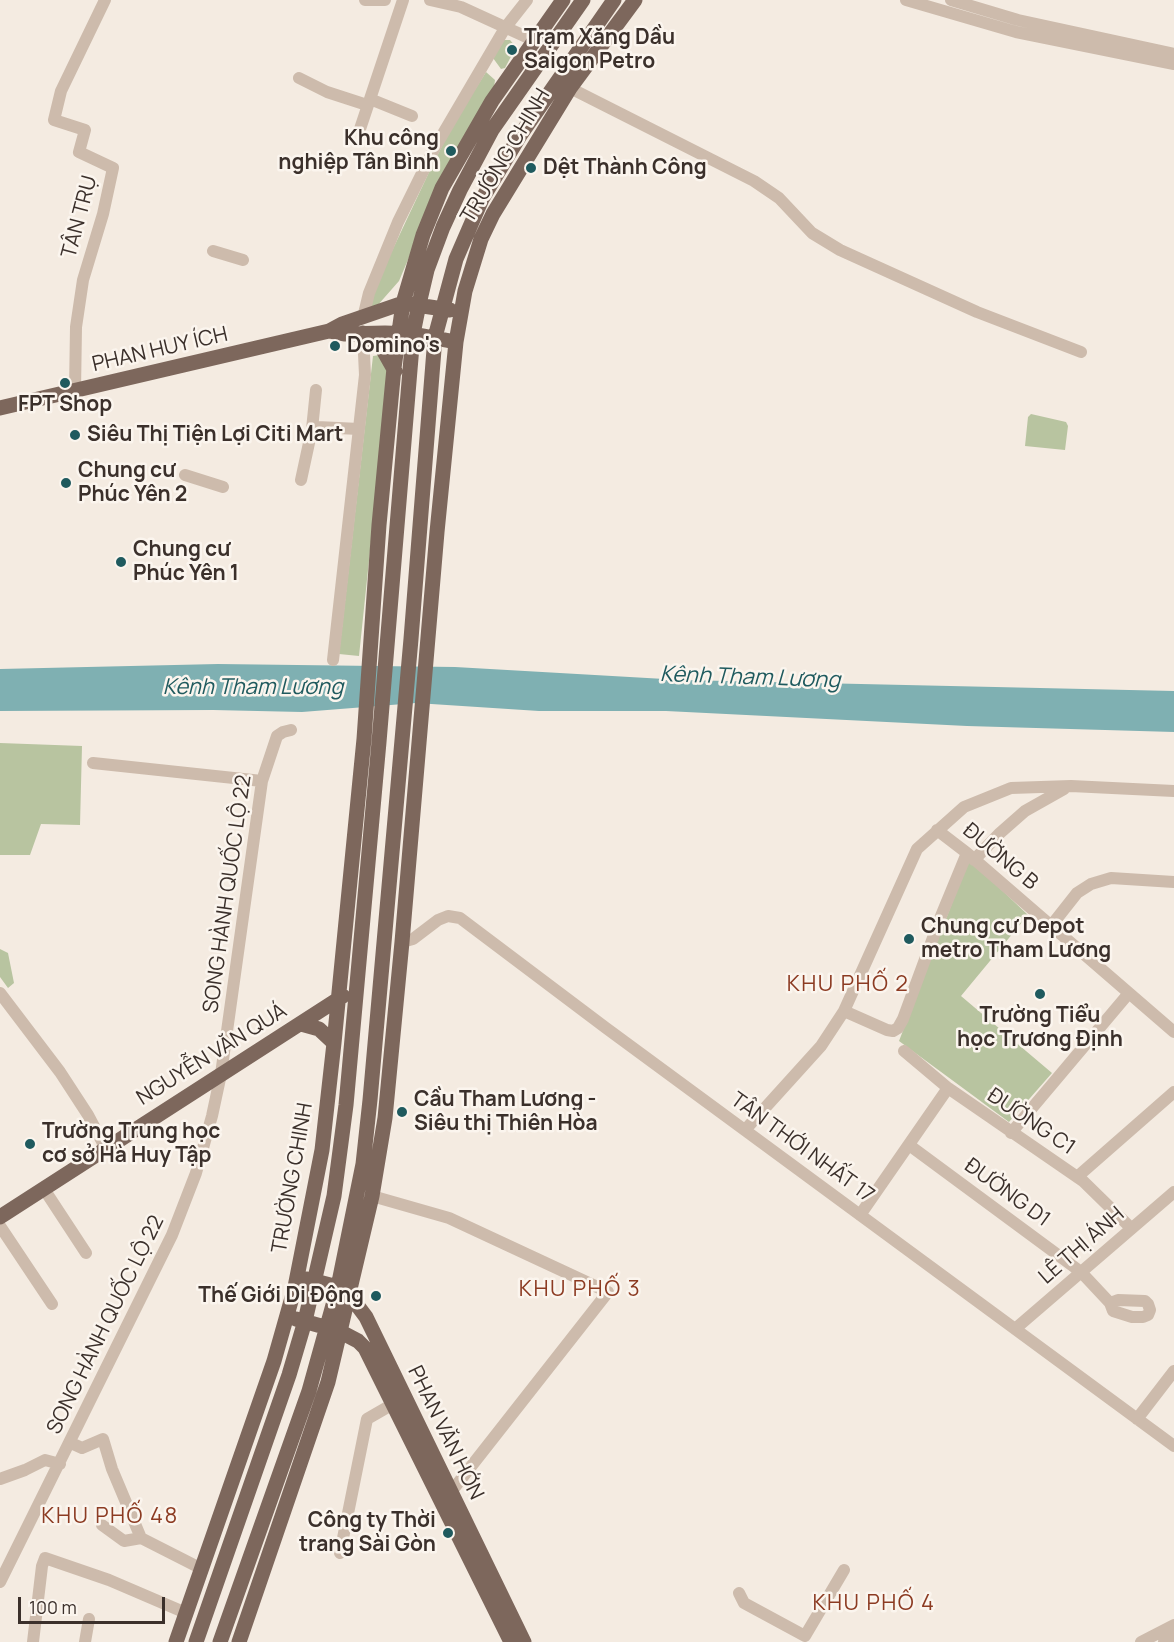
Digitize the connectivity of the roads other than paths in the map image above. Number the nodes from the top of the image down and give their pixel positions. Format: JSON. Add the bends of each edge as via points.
{"nodes":[{"id":1,"x":105,"y":0,"type":"edge"},
{"id":2,"x":364,"y":0,"type":"edge"},
{"id":3,"x":385,"y":0,"type":"edge"},
{"id":4,"x":404,"y":0,"type":"edge"},
{"id":5,"x":430,"y":0,"type":"edge"},
{"id":6,"x":526,"y":0,"type":"edge"},
{"id":7,"x":563,"y":0,"type":"edge"},
{"id":8,"x":583,"y":0,"type":"edge"},
{"id":9,"x":614,"y":0,"type":"edge"},
{"id":10,"x":635,"y":0,"type":"edge"},
{"id":11,"x":906,"y":0,"type":"edge"},
{"id":12,"x":951,"y":0,"type":"edge"},
{"id":13,"x":929,"y":3,"type":"edge"},
{"id":14,"x":1017,"y":26,"type":"junction"},
{"id":15,"x":505,"y":28,"type":"junction"},
{"id":16,"x":533,"y":40,"type":"junction"},
{"id":17,"x":1174,"y":54,"type":"edge"},
{"id":18,"x":1174,"y":64,"type":"edge"},
{"id":19,"x":299,"y":78,"type":"dead end"},
{"id":20,"x":570,"y":88,"type":"junction"},
{"id":21,"x":369,"y":102,"type":"junction"},
{"id":22,"x":412,"y":116,"type":"dead end"},
{"id":23,"x":360,"y":129,"type":"dead end"},
{"id":24,"x":213,"y":251,"type":"dead end"},
{"id":25,"x":243,"y":260,"type":"dead end"},
{"id":26,"x":403,"y":303,"type":"junction"},
{"id":27,"x":418,"y":304,"type":"junction"},
{"id":28,"x":442,"y":308,"type":"junction"},
{"id":29,"x":460,"y":311,"type":"junction"},
{"id":30,"x":363,"y":325,"type":"junction"},
{"id":31,"x":405,"y":334,"type":"junction"},
{"id":32,"x":435,"y":337,"type":"junction"},
{"id":33,"x":456,"y":342,"type":"junction"},
{"id":34,"x":1081,"y":352,"type":"dead end"},
{"id":35,"x":394,"y":368,"type":"junction"},
{"id":36,"x":316,"y":390,"type":"dead end"},
{"id":37,"x":75,"y":391,"type":"junction"},
{"id":38,"x":408,"y":402,"type":"junction"},
{"id":39,"x":0,"y":408,"type":"edge"},
{"id":40,"x":312,"y":429,"type":"junction"},
{"id":41,"x":359,"y":429,"type":"junction"},
{"id":42,"x":185,"y":476,"type":"dead end"},
{"id":43,"x":301,"y":480,"type":"dead end"},
{"id":44,"x":223,"y":487,"type":"dead end"},
{"id":45,"x":379,"y":525,"type":"junction"},
{"id":46,"x":397,"y":527,"type":"junction"},
{"id":47,"x":419,"y":530,"type":"junction"},
{"id":48,"x":437,"y":532,"type":"junction"},
{"id":49,"x":333,"y":660,"type":"dead end"},
{"id":50,"x":291,"y":730,"type":"dead end"},
{"id":51,"x":93,"y":763,"type":"dead end"},
{"id":52,"x":262,"y":781,"type":"junction"},
{"id":53,"x":1071,"y":786,"type":"junction"},
{"id":54,"x":1174,"y":791,"type":"edge"},
{"id":55,"x":937,"y":830,"type":"junction"},
{"id":56,"x":971,"y":856,"type":"junction"},
{"id":57,"x":1174,"y":882,"type":"edge"},
{"id":58,"x":1051,"y":926,"type":"junction"},
{"id":59,"x":402,"y":942,"type":"junction"},
{"id":60,"x":356,"y":987,"type":"junction"},
{"id":61,"x":0,"y":993,"type":"edge"},
{"id":62,"x":1129,"y":993,"type":"junction"},
{"id":63,"x":337,"y":1000,"type":"junction"},
{"id":64,"x":844,"y":1011,"type":"junction"},
{"id":65,"x":301,"y":1024,"type":"junction"},
{"id":66,"x":1174,"y":1032,"type":"edge"},
{"id":67,"x":334,"y":1043,"type":"junction"},
{"id":68,"x":904,"y":1052,"type":"dead end"},
{"id":69,"x":220,"y":1074,"type":"junction"},
{"id":70,"x":948,"y":1088,"type":"junction"},
{"id":71,"x":1174,"y":1092,"type":"edge"},
{"id":72,"x":745,"y":1130,"type":"junction"},
{"id":73,"x":1011,"y":1132,"type":"junction"},
{"id":74,"x":909,"y":1145,"type":"junction"},
{"id":75,"x":106,"y":1149,"type":"junction"},
{"id":76,"x":1077,"y":1177,"type":"junction"},
{"id":77,"x":44,"y":1189,"type":"junction"},
{"id":78,"x":1174,"y":1192,"type":"edge"},
{"id":79,"x":364,"y":1195,"type":"junction"},
{"id":80,"x":860,"y":1215,"type":"junction"},
{"id":81,"x":0,"y":1217,"type":"edge"},
{"id":82,"x":0,"y":1226,"type":"edge"},
{"id":83,"x":1131,"y":1228,"type":"junction"},
{"id":84,"x":86,"y":1253,"type":"dead end"},
{"id":85,"x":1081,"y":1272,"type":"junction"},
{"id":86,"x":297,"y":1277,"type":"junction"},
{"id":87,"x":315,"y":1281,"type":"junction"},
{"id":88,"x":343,"y":1290,"type":"junction"},
{"id":89,"x":1110,"y":1303,"type":"dead end"},
{"id":90,"x":52,"y":1304,"type":"dead end"},
{"id":91,"x":287,"y":1317,"type":"junction"},
{"id":92,"x":305,"y":1321,"type":"junction"},
{"id":93,"x":333,"y":1329,"type":"junction"},
{"id":94,"x":1015,"y":1329,"type":"junction"},
{"id":95,"x":1174,"y":1371,"type":"edge"},
{"id":96,"x":393,"y":1404,"type":"junction"},
{"id":97,"x":1137,"y":1419,"type":"junction"},
{"id":98,"x":71,"y":1443,"type":"junction"},
{"id":99,"x":1174,"y":1446,"type":"edge"},
{"id":100,"x":60,"y":1464,"type":"junction"},
{"id":101,"x":0,"y":1479,"type":"edge"},
{"id":102,"x":451,"y":1492,"type":"junction"},
{"id":103,"x":102,"y":1525,"type":"dead end"},
{"id":104,"x":141,"y":1538,"type":"junction"},
{"id":105,"x":340,"y":1553,"type":"dead end"},
{"id":106,"x":202,"y":1569,"type":"junction"},
{"id":107,"x":844,"y":1570,"type":"dead end"},
{"id":108,"x":484,"y":1573,"type":"junction"},
{"id":109,"x":0,"y":1582,"type":"edge"},
{"id":110,"x":739,"y":1593,"type":"dead end"},
{"id":111,"x":186,"y":1613,"type":"junction"},
{"id":112,"x":90,"y":1619,"type":"dead end"},
{"id":113,"x":1174,"y":1625,"type":"edge"},
{"id":114,"x":1174,"y":1637,"type":"edge"},
{"id":115,"x":1164,"y":1639,"type":"edge"},
{"id":116,"x":33,"y":1642,"type":"edge"},
{"id":117,"x":85,"y":1642,"type":"edge"},
{"id":118,"x":176,"y":1642,"type":"edge"},
{"id":119,"x":196,"y":1642,"type":"edge"},
{"id":120,"x":220,"y":1642,"type":"edge"},
{"id":121,"x":239,"y":1642,"type":"edge"},
{"id":122,"x":512,"y":1642,"type":"edge"},
{"id":123,"x":524,"y":1642,"type":"edge"},
{"id":124,"x":1143,"y":1642,"type":"edge"}],
"edges":[{"from":1,"to":37,"type":"street","name":"TÂN TRỤ","via":[[61,92],[54,120],[85,130],[79,152],[113,168],[83,279],[76,327]]},
{"from":2,"to":3,"type":"street"},
{"from":4,"to":21,"type":"street"},
{"from":5,"to":15,"type":"street","via":[[461,7]]},
{"from":6,"to":15,"type":"street"},
{"from":7,"to":16,"type":"main road","name":"TRƯỜNG CHINH"},
{"from":8,"to":27,"type":"main road","name":"TRƯỜNG CHINH","via":[[476,160],[443,227]]},
{"from":9,"to":28,"type":"main road","name":"TRƯỜNG CHINH","via":[[520,134],[488,189],[456,259]]},
{"from":10,"to":20,"type":"main road","name":"TRƯỜNG CHINH"},
{"from":11,"to":13,"type":"street"},
{"from":12,"to":14,"type":"street"},
{"from":13,"to":14,"type":"street"},
{"from":14,"to":17,"type":"street"},
{"from":14,"to":18,"type":"street"},
{"from":15,"to":16,"type":"street"},
{"from":15,"to":30,"type":"street","via":[[434,149],[398,222],[369,294]]},
{"from":16,"to":26,"type":"main road","name":"TRƯỜNG CHINH","via":[[477,125],[442,188]]},
{"from":19,"to":21,"type":"street","via":[[327,92]]},
{"from":20,"to":29,"type":"main road","name":"TRƯỜNG CHINH","via":[[493,214],[470,270]]},
{"from":20,"to":34,"type":"street","via":[[754,181],[779,198],[812,233],[840,250],[977,312]]},
{"from":21,"to":22,"type":"street"},
{"from":21,"to":23,"type":"street"},
{"from":24,"to":25,"type":"street"},
{"from":26,"to":27,"type":"main road"},
{"from":26,"to":30,"type":"main road"},
{"from":26,"to":31,"type":"main road","name":"TRƯỜNG CHINH"},
{"from":27,"to":28,"type":"main road"},
{"from":27,"to":31,"type":"main road","name":"TRƯỜNG CHINH"},
{"from":28,"to":29,"type":"main road"},
{"from":28,"to":32,"type":"main road","name":"TRƯỜNG CHINH"},
{"from":29,"to":33,"type":"main road","name":"TRƯỜNG CHINH"},
{"from":30,"to":31,"type":"main road"},
{"from":30,"to":35,"type":"main road"},
{"from":30,"to":37,"type":"main road","name":"PHAN HUY ÍCH","via":[[344,334],[329,332]]},
{"from":30,"to":41,"type":"street","via":[[365,375]]},
{"from":31,"to":32,"type":"main road"},
{"from":31,"to":35,"type":"main road","name":"TRƯỜNG CHINH"},
{"from":31,"to":38,"type":"main road","name":"TRƯỜNG CHINH"},
{"from":32,"to":33,"type":"main road"},
{"from":32,"to":47,"type":"main road","name":"TRƯỜNG CHINH"},
{"from":33,"to":48,"type":"main road","name":"TRƯỜNG CHINH"},
{"from":35,"to":38,"type":"main road"},
{"from":35,"to":45,"type":"main road","name":"TRƯỜNG CHINH"},
{"from":36,"to":40,"type":"street"},
{"from":37,"to":39,"type":"main road","name":"PHAN HUY ÍCH"},
{"from":38,"to":46,"type":"main road","name":"TRƯỜNG CHINH"},
{"from":40,"to":41,"type":"street"},
{"from":40,"to":43,"type":"street"},
{"from":41,"to":49,"type":"street"},
{"from":42,"to":44,"type":"street"},
{"from":45,"to":46,"type":"main road"},
{"from":45,"to":63,"type":"main road","name":"TRƯỜNG CHINH","via":[[364,739]]},
{"from":46,"to":60,"type":"main road","name":"TRƯỜNG CHINH"},
{"from":47,"to":48,"type":"main road"},
{"from":47,"to":79,"type":"main road","name":"TRƯỜNG CHINH"},
{"from":48,"to":59,"type":"main road","name":"TRƯỜNG CHINH"},
{"from":50,"to":52,"type":"street","name":"SONG HÀNH QUỐC LỘ 22","via":[[278,736]]},
{"from":51,"to":52,"type":"street"},
{"from":52,"to":69,"type":"street","name":"SONG HÀNH QUỐC LỘ 22"},
{"from":53,"to":54,"type":"street"},
{"from":53,"to":55,"type":"street","via":[[1011,788],[964,807]]},
{"from":53,"to":56,"type":"street","via":[[1025,812]]},
{"from":55,"to":56,"type":"street","name":"ĐƯỜNG B"},
{"from":55,"to":64,"type":"street","via":[[917,849]]},
{"from":56,"to":58,"type":"street","name":"ĐƯỜNG B"},
{"from":56,"to":64,"type":"street","via":[[941,916],[898,1028],[887,1030]]},
{"from":57,"to":58,"type":"street","via":[[1111,878],[1091,884],[1077,893]]},
{"from":58,"to":62,"type":"street","name":"ĐƯỜNG B"},
{"from":59,"to":72,"type":"street","name":"TÂN THỚI NHẤT 17","via":[[413,939],[438,920],[448,916],[460,918]]},
{"from":59,"to":79,"type":"main road","via":[[385,1118]]},
{"from":60,"to":63,"type":"main road","name":"NGUYỄN VĂN QUÁ"},
{"from":60,"to":87,"type":"main road","name":"TRƯỜNG CHINH","via":[[334,1196]]},
{"from":61,"to":75,"type":"street","via":[[60,1072]]},
{"from":62,"to":66,"type":"street","name":"ĐƯỜNG B"},
{"from":62,"to":73,"type":"street"},
{"from":63,"to":65,"type":"main road","name":"NGUYỄN VĂN QUÁ"},
{"from":63,"to":67,"type":"main road","name":"TRƯỜNG CHINH"},
{"from":64,"to":72,"type":"street","via":[[821,1046]]},
{"from":65,"to":67,"type":"main road","via":[[319,1029]]},
{"from":65,"to":69,"type":"main road","name":"NGUYỄN VĂN QUÁ"},
{"from":67,"to":86,"type":"main road","name":"TRƯỜNG CHINH","via":[[322,1150]]},
{"from":68,"to":70,"type":"street","name":"ĐƯỜNG C1"},
{"from":69,"to":75,"type":"main road","name":"NGUYỄN VĂN QUÁ"},
{"from":69,"to":98,"type":"street","name":"SONG HÀNH QUỐC LỘ 22","via":[[196,1173],[172,1235]]},
{"from":70,"to":73,"type":"street","name":"ĐƯỜNG C1"},
{"from":70,"to":74,"type":"street"},
{"from":71,"to":76,"type":"street"},
{"from":72,"to":80,"type":"street","name":"TÂN THỚI NHẤT 17"},
{"from":73,"to":76,"type":"street","name":"ĐƯỜNG C1"},
{"from":74,"to":80,"type":"street"},
{"from":74,"to":85,"type":"street","name":"ĐƯỜNG D1"},
{"from":75,"to":77,"type":"main road","name":"NGUYỄN VĂN QUÁ"},
{"from":76,"to":83,"type":"street","name":"ĐƯỜNG C1"},
{"from":77,"to":81,"type":"main road","name":"NGUYỄN VĂN QUÁ"},
{"from":77,"to":84,"type":"street"},
{"from":78,"to":83,"type":"street","name":"LÊ THỊ ÁNH"},
{"from":79,"to":88,"type":"main road"},
{"from":79,"to":102,"type":"street","via":[[449,1218],[608,1292]]},
{"from":80,"to":94,"type":"street","name":"TÂN THỚI NHẤT 17"},
{"from":82,"to":90,"type":"street"},
{"from":83,"to":85,"type":"street","name":"LÊ THỊ ÁNH"},
{"from":85,"to":89,"type":"street","name":"ĐƯỜNG D1"},
{"from":85,"to":94,"type":"street","name":"LÊ THỊ ÁNH"},
{"from":86,"to":87,"type":"main road"},
{"from":86,"to":91,"type":"main road","name":"TRƯỜNG CHINH"},
{"from":87,"to":88,"type":"main road"},
{"from":87,"to":92,"type":"main road","name":"TRƯỜNG CHINH"},
{"from":88,"to":93,"type":"main road"},
{"from":88,"to":102,"type":"main road","name":"PHAN VĂN HỚN","via":[[366,1317]]},
{"from":91,"to":92,"type":"main road","name":"PHAN VĂN HỚN"},
{"from":91,"to":106,"type":"main road","name":"TRƯỜNG CHINH"},
{"from":92,"to":93,"type":"main road","name":"PHAN VĂN HỚN"},
{"from":92,"to":119,"type":"main road","name":"TRƯỜNG CHINH"},
{"from":93,"to":96,"type":"main road","name":"PHAN VĂN HỚN","via":[[365,1348]]},
{"from":93,"to":120,"type":"main road"},
{"from":93,"to":121,"type":"main road","via":[[328,1382]]},
{"from":94,"to":97,"type":"street","name":"TÂN THỚI NHẤT 17"},
{"from":95,"to":97,"type":"street"},
{"from":96,"to":105,"type":"street","via":[[367,1419]]},
{"from":96,"to":108,"type":"main road","name":"PHAN VĂN HỚN"},
{"from":97,"to":99,"type":"street","name":"TÂN THỚI NHẤT 17"},
{"from":98,"to":100,"type":"street","name":"SONG HÀNH QUỐC LỘ 22"},
{"from":98,"to":104,"type":"street","via":[[81,1448],[102,1439]]},
{"from":100,"to":101,"type":"street","via":[[45,1460]]},
{"from":100,"to":109,"type":"street","name":"SONG HÀNH QUỐC LỘ 22"},
{"from":102,"to":108,"type":"main road","name":"PHAN VĂN HỚN"},
{"from":103,"to":104,"type":"street","via":[[124,1541]]},
{"from":104,"to":106,"type":"street"},
{"from":106,"to":111,"type":"main road","name":"TRƯỜNG CHINH"},
{"from":107,"to":110,"type":"street","via":[[805,1636],[744,1603]]},
{"from":108,"to":122,"type":"main road","name":"PHAN VĂN HỚN"},
{"from":108,"to":123,"type":"main road","name":"PHAN VĂN HỚN"},
{"from":111,"to":116,"type":"street","via":[[45,1558]]},
{"from":111,"to":118,"type":"main road","name":"TRƯỜNG CHINH"},
{"from":112,"to":117,"type":"street"},
{"from":113,"to":115,"type":"street"},
{"from":114,"to":115,"type":"street"},
{"from":115,"to":124,"type":"street"}]}
